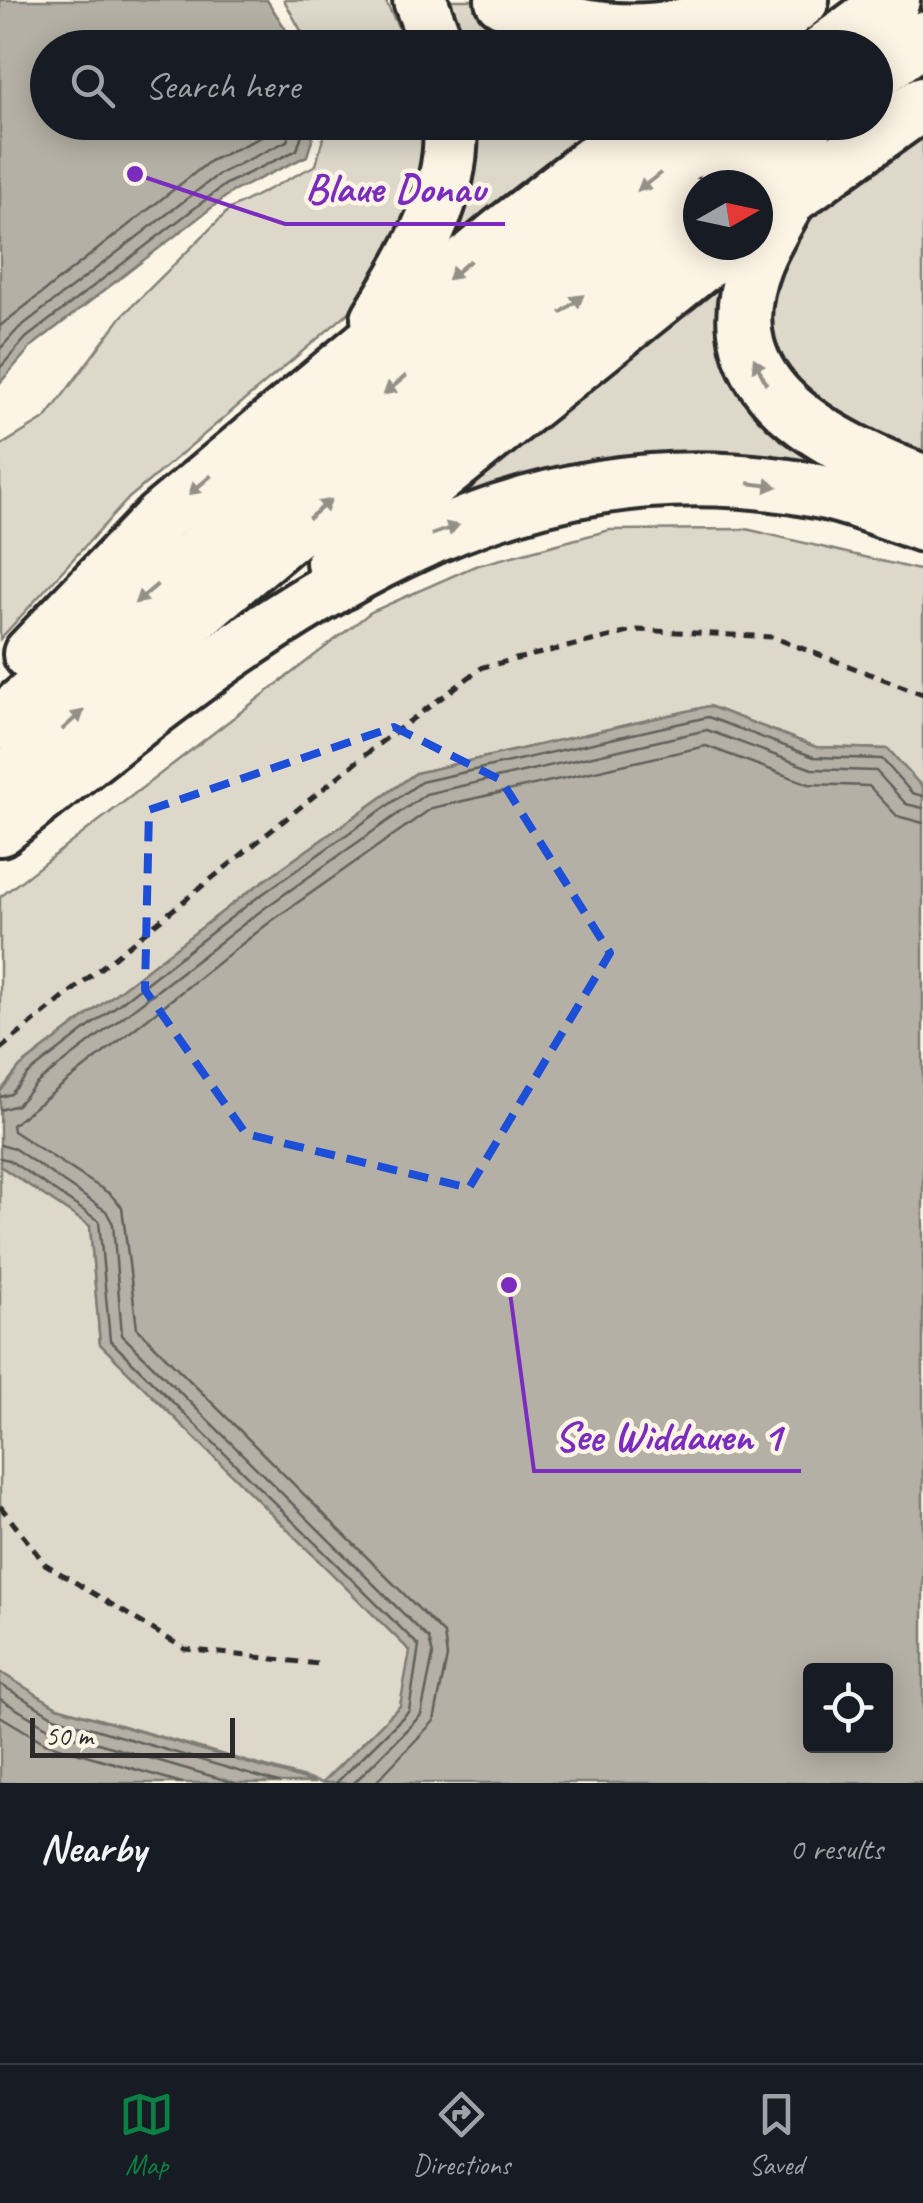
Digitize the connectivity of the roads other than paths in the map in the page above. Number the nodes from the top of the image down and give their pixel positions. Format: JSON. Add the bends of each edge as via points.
{"nodes":[{"id":1,"x":420,"y":0,"type":"edge"},
{"id":2,"x":502,"y":0,"type":"edge"},
{"id":3,"x":754,"y":0,"type":"edge"},
{"id":4,"x":802,"y":0,"type":"edge"},
{"id":5,"x":893,"y":0,"type":"edge"},
{"id":6,"x":431,"y":30,"type":"edge"},
{"id":7,"x":591,"y":30,"type":"edge"},
{"id":8,"x":622,"y":30,"type":"edge"},
{"id":9,"x":764,"y":30,"type":"edge"},
{"id":10,"x":852,"y":30,"type":"edge"},
{"id":11,"x":923,"y":38,"type":"edge"},
{"id":12,"x":893,"y":60,"type":"edge"},
{"id":13,"x":923,"y":103,"type":"edge"},
{"id":14,"x":893,"y":124,"type":"edge"},
{"id":15,"x":448,"y":140,"type":"edge"},
{"id":16,"x":623,"y":140,"type":"edge"},
{"id":17,"x":703,"y":140,"type":"edge"},
{"id":18,"x":785,"y":140,"type":"edge"},
{"id":19,"x":870,"y":140,"type":"edge"},
{"id":20,"x":745,"y":170,"type":"edge"},
{"id":21,"x":774,"y":208,"type":"edge"},
{"id":22,"x":683,"y":218,"type":"edge"},
{"id":23,"x":707,"y":260,"type":"edge"},
{"id":24,"x":356,"y":356,"type":"junction"},
{"id":25,"x":923,"y":482,"type":"edge"},
{"id":26,"x":923,"y":525,"type":"edge"},
{"id":27,"x":238,"y":646,"type":"junction"},
{"id":28,"x":0,"y":685,"type":"edge"},
{"id":29,"x":0,"y":723,"type":"edge"},
{"id":30,"x":0,"y":785,"type":"edge"},
{"id":31,"x":0,"y":829,"type":"edge"}],
"edges":[{"from":1,"to":6,"type":"highway"},
{"from":2,"to":7,"type":"highway","via":[[548,21]]},
{"from":3,"to":8,"type":"highway","via":[[697,23]]},
{"from":4,"to":9,"type":"highway"},
{"from":5,"to":10,"type":"highway"},
{"from":11,"to":12,"type":"highway"},
{"from":13,"to":14,"type":"highway"},
{"from":15,"to":24,"type":"highway","via":[[444,188],[414,260]]},
{"from":16,"to":24,"type":"highway","one_way":true},
{"from":17,"to":29,"type":"highway","one_way":true,"via":[[430,355]]},
{"from":18,"to":20,"type":"highway"},
{"from":19,"to":21,"type":"highway"},
{"from":25,"to":21,"type":"highway","one_way":true,"via":[[819,433],[789,412],[758,369],[748,344],[748,291]]},
{"from":30,"to":22,"type":"highway","one_way":true,"via":[[459,393]]},
{"from":23,"to":27,"type":"highway","via":[[362,535]]},
{"from":24,"to":28,"type":"highway","one_way":true,"via":[[160,518]]},
{"from":27,"to":26,"type":"highway","one_way":true,"via":[[428,536],[528,500],[650,480],[736,482],[824,492]]},
{"from":27,"to":31,"type":"highway"}]}
